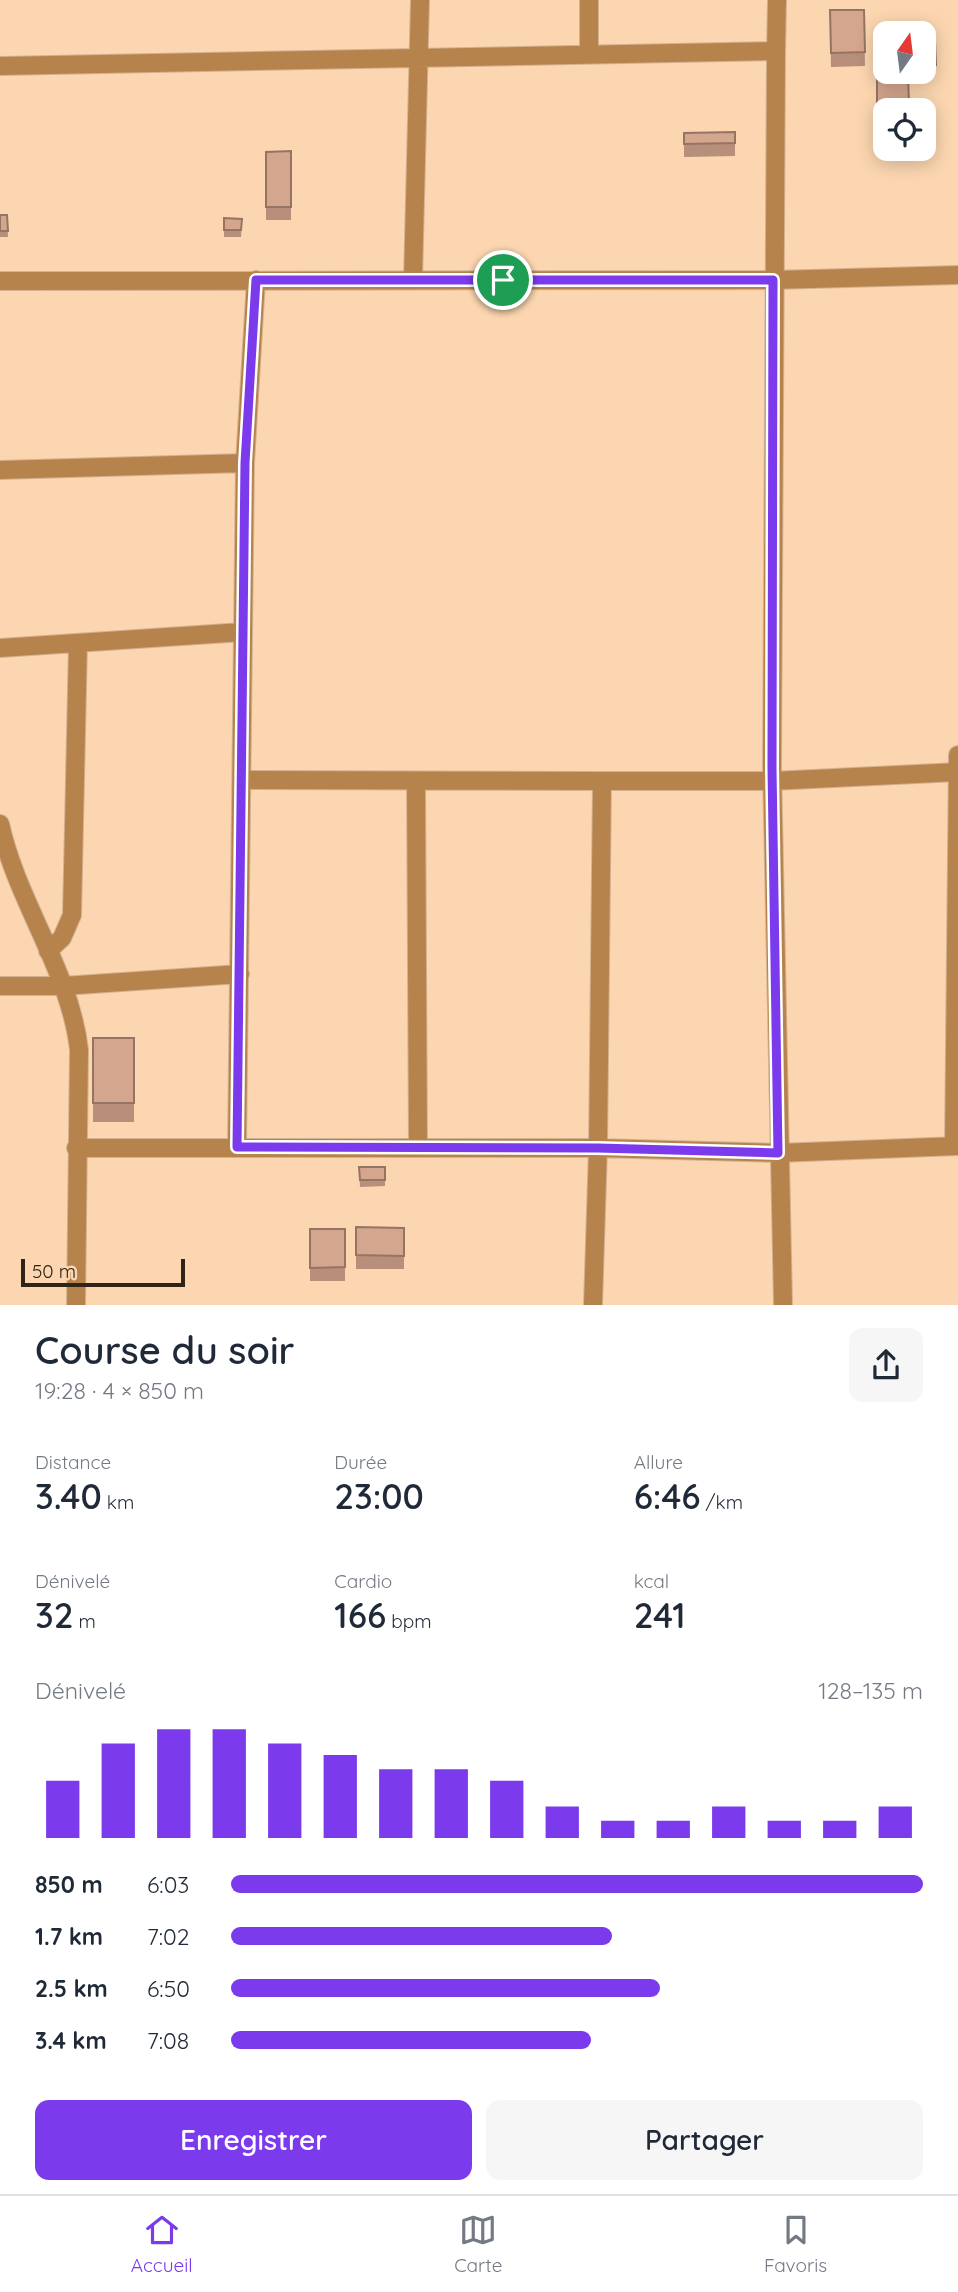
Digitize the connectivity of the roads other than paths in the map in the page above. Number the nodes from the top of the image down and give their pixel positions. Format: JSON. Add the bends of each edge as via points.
{"nodes":[{"id":1,"x":420,"y":0,"type":"edge"},
{"id":2,"x":589,"y":0,"type":"edge"},
{"id":3,"x":777,"y":0,"type":"edge"},
{"id":4,"x":776,"y":51,"type":"junction"},
{"id":5,"x":589,"y":54,"type":"junction"},
{"id":6,"x":419,"y":58,"type":"junction"},
{"id":7,"x":0,"y":66,"type":"edge"},
{"id":8,"x":958,"y":275,"type":"edge"},
{"id":9,"x":256,"y":280,"type":"junction"},
{"id":10,"x":413,"y":280,"type":"junction"},
{"id":11,"x":773,"y":280,"type":"junction"},
{"id":12,"x":0,"y":281,"type":"edge"},
{"id":13,"x":245,"y":463,"type":"junction"},
{"id":14,"x":0,"y":470,"type":"edge"},
{"id":15,"x":243,"y":632,"type":"junction"},
{"id":16,"x":78,"y":643,"type":"junction"},
{"id":17,"x":0,"y":648,"type":"edge"},
{"id":18,"x":958,"y":755,"type":"edge"},
{"id":19,"x":958,"y":772,"type":"edge"},
{"id":20,"x":242,"y":780,"type":"junction"},
{"id":21,"x":772,"y":780,"type":"junction"},
{"id":22,"x":416,"y":781,"type":"junction"},
{"id":23,"x":602,"y":781,"type":"junction"},
{"id":24,"x":0,"y":824,"type":"edge"},
{"id":25,"x":48,"y":951,"type":"junction"},
{"id":26,"x":957,"y":970,"type":"edge"},
{"id":27,"x":240,"y":974,"type":"junction"},
{"id":28,"x":0,"y":986,"type":"edge"},
{"id":29,"x":63,"y":986,"type":"junction"},
{"id":30,"x":956,"y":1146,"type":"edge"},
{"id":31,"x":237,"y":1147,"type":"junction"},
{"id":32,"x":418,"y":1147,"type":"junction"},
{"id":33,"x":76,"y":1148,"type":"junction"},
{"id":34,"x":598,"y":1148,"type":"junction"},
{"id":35,"x":778,"y":1153,"type":"junction"},
{"id":36,"x":76,"y":1305,"type":"edge"},
{"id":37,"x":593,"y":1305,"type":"edge"},
{"id":38,"x":783,"y":1305,"type":"edge"}],
"edges":[{"from":1,"to":6,"type":"street"},
{"from":2,"to":5,"type":"street"},
{"from":3,"to":4,"type":"street"},
{"from":4,"to":5,"type":"street"},
{"from":4,"to":11,"type":"street"},
{"from":5,"to":6,"type":"street"},
{"from":6,"to":7,"type":"street"},
{"from":6,"to":10,"type":"street"},
{"from":8,"to":11,"type":"street"},
{"from":9,"to":10,"type":"street"},
{"from":9,"to":12,"type":"street"},
{"from":9,"to":13,"type":"street"},
{"from":10,"to":11,"type":"street"},
{"from":11,"to":21,"type":"street"},
{"from":13,"to":14,"type":"street"},
{"from":13,"to":15,"type":"street"},
{"from":15,"to":16,"type":"street"},
{"from":15,"to":20,"type":"street"},
{"from":16,"to":17,"type":"street"},
{"from":16,"to":25,"type":"street","via":[[72,915],[62,938]]},
{"from":18,"to":19,"type":"street"},
{"from":19,"to":21,"type":"street"},
{"from":19,"to":26,"type":"street"},
{"from":20,"to":22,"type":"street"},
{"from":20,"to":27,"type":"street"},
{"from":21,"to":23,"type":"street"},
{"from":21,"to":35,"type":"street"},
{"from":22,"to":23,"type":"street"},
{"from":22,"to":32,"type":"street"},
{"from":23,"to":34,"type":"street"},
{"from":24,"to":25,"type":"street"},
{"from":25,"to":29,"type":"street"},
{"from":26,"to":30,"type":"street"},
{"from":27,"to":29,"type":"street"},
{"from":27,"to":31,"type":"street"},
{"from":28,"to":29,"type":"street"},
{"from":29,"to":33,"type":"street","via":[[79,1050]]},
{"from":30,"to":35,"type":"street"},
{"from":31,"to":32,"type":"street"},
{"from":31,"to":33,"type":"street"},
{"from":32,"to":34,"type":"street"},
{"from":33,"to":36,"type":"street"},
{"from":34,"to":35,"type":"street"},
{"from":34,"to":37,"type":"street"},
{"from":35,"to":38,"type":"street"}]}
